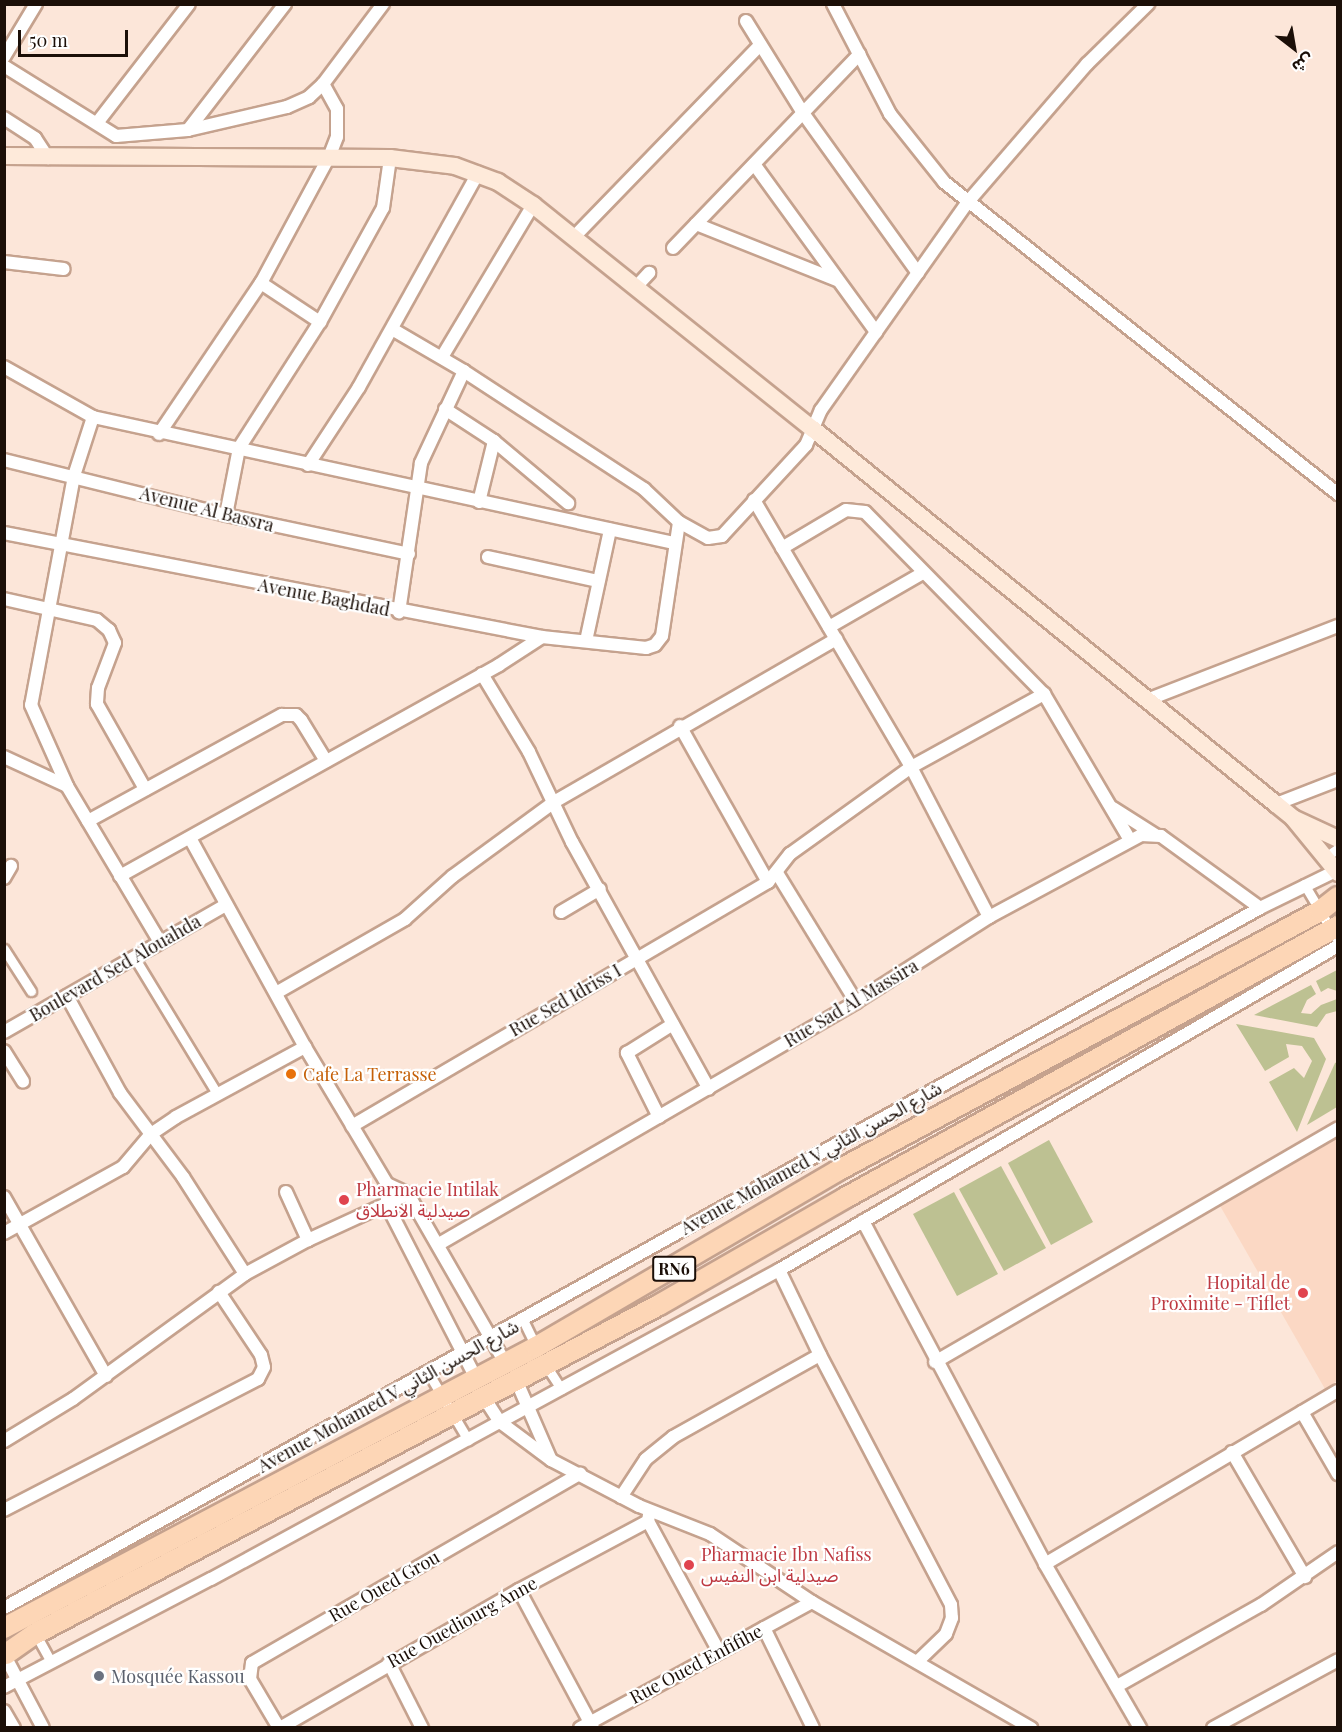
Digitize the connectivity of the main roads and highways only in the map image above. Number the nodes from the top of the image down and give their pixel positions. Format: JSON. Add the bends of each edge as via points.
{"nodes":[{"id":1,"x":4,"y":156,"type":"edge"},
{"id":2,"x":1293,"y":818,"type":"junction"},
{"id":3,"x":1338,"y":839,"type":"edge"},
{"id":4,"x":1333,"y":868,"type":"edge"},
{"id":5,"x":1338,"y":897,"type":"edge"},
{"id":6,"x":1336,"y":936,"type":"edge"},
{"id":7,"x":26,"y":1618,"type":"junction"},
{"id":8,"x":4,"y":1628,"type":"edge"},
{"id":9,"x":5,"y":1653,"type":"edge"}],
"edges":[{"from":1,"to":2,"type":"main road","via":[[330,155],[432,161],[478,173],[533,205]]},
{"from":2,"to":3,"type":"main road"},
{"from":2,"to":4,"type":"main road"},
{"from":5,"to":7,"type":"main road","number":"RN6","via":[[1320,911],[837,1171],[536,1347]]},
{"from":6,"to":7,"type":"main road","number":"RN6","via":[[454,1416]]},
{"from":7,"to":8,"type":"main road","number":"RN6"},
{"from":7,"to":9,"type":"main road","number":"RN6"}]}
